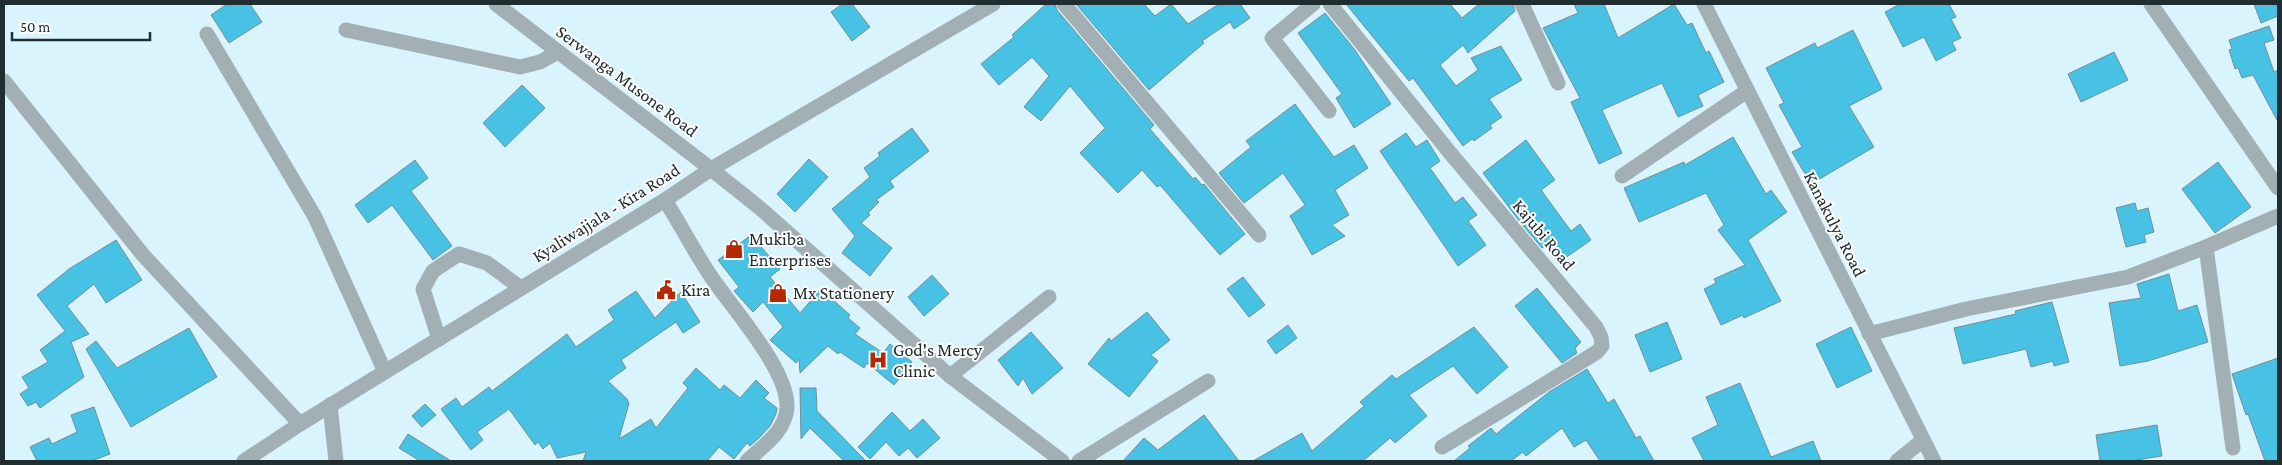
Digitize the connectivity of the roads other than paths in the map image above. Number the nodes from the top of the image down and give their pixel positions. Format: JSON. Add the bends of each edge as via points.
{"nodes":[{"id":1,"x":496,"y":4,"type":"edge"},
{"id":2,"x":994,"y":4,"type":"edge"},
{"id":3,"x":1064,"y":4,"type":"edge"},
{"id":4,"x":1313,"y":4,"type":"edge"},
{"id":5,"x":1330,"y":4,"type":"edge"},
{"id":6,"x":1522,"y":4,"type":"edge"},
{"id":7,"x":1704,"y":4,"type":"edge"},
{"id":8,"x":2151,"y":4,"type":"edge"},
{"id":9,"x":346,"y":30,"type":"dead end"},
{"id":10,"x":207,"y":34,"type":"dead end"},
{"id":11,"x":558,"y":52,"type":"junction"},
{"id":12,"x":4,"y":81,"type":"edge"},
{"id":13,"x":1558,"y":83,"type":"dead end"},
{"id":14,"x":1748,"y":91,"type":"junction"},
{"id":15,"x":1328,"y":111,"type":"dead end"},
{"id":16,"x":711,"y":168,"type":"junction"},
{"id":17,"x":1622,"y":176,"type":"dead end"},
{"id":18,"x":2278,"y":188,"type":"edge"},
{"id":19,"x":665,"y":200,"type":"junction"},
{"id":20,"x":2278,"y":216,"type":"edge"},
{"id":21,"x":1259,"y":235,"type":"dead end"},
{"id":22,"x":2206,"y":247,"type":"junction"},
{"id":23,"x":521,"y":288,"type":"junction"},
{"id":24,"x":1049,"y":296,"type":"dead end"},
{"id":25,"x":1869,"y":334,"type":"junction"},
{"id":26,"x":439,"y":339,"type":"junction"},
{"id":27,"x":386,"y":372,"type":"junction"},
{"id":28,"x":950,"y":376,"type":"junction"},
{"id":29,"x":1208,"y":382,"type":"dead end"},
{"id":30,"x":330,"y":406,"type":"junction"},
{"id":31,"x":300,"y":424,"type":"junction"},
{"id":32,"x":1924,"y":440,"type":"junction"},
{"id":33,"x":1442,"y":447,"type":"dead end"},
{"id":34,"x":2233,"y":448,"type":"dead end"},
{"id":35,"x":244,"y":461,"type":"edge"},
{"id":36,"x":336,"y":461,"type":"edge"},
{"id":37,"x":747,"y":461,"type":"edge"},
{"id":38,"x":1062,"y":461,"type":"edge"},
{"id":39,"x":1079,"y":461,"type":"edge"},
{"id":40,"x":1897,"y":461,"type":"edge"},
{"id":41,"x":1934,"y":461,"type":"edge"}],
"edges":[{"from":1,"to":11,"type":"street","name":"Serwanga Musone Road"},
{"from":2,"to":16,"type":"street","name":"Kyaliwajjala - Kira Road"},
{"from":3,"to":21,"type":"street"},
{"from":4,"to":15,"type":"street","via":[[1272,38]]},
{"from":5,"to":33,"type":"street","name":"Kajubi Road","via":[[1601,337],[1602,346],[1597,352]]},
{"from":6,"to":13,"type":"street"},
{"from":7,"to":14,"type":"street","name":"Kanakulya Road"},
{"from":8,"to":18,"type":"street"},
{"from":9,"to":11,"type":"street","via":[[520,67],[540,62]]},
{"from":10,"to":27,"type":"street","via":[[315,217]]},
{"from":11,"to":16,"type":"street","name":"Serwanga Musone Road"},
{"from":12,"to":31,"type":"street","via":[[143,255]]},
{"from":14,"to":17,"type":"street"},
{"from":14,"to":25,"type":"street","name":"Kanakulya Road"},
{"from":16,"to":19,"type":"street","name":"Kyaliwajjala - Kira Road"},
{"from":16,"to":28,"type":"street","name":"Serwanga Musone Road"},
{"from":19,"to":23,"type":"street","name":"Kyaliwajjala - Kira Road"},
{"from":19,"to":37,"type":"street","via":[[780,378],[785,394],[784,423]]},
{"from":20,"to":22,"type":"street"},
{"from":22,"to":25,"type":"street","via":[[2128,277],[1966,309]]},
{"from":22,"to":34,"type":"street"},
{"from":23,"to":26,"type":"street","name":"Kyaliwajjala - Kira Road"},
{"from":23,"to":26,"type":"street","via":[[488,263],[459,254],[433,271],[423,289]]},
{"from":24,"to":28,"type":"street"},
{"from":25,"to":32,"type":"street","name":"Kanakulya Road"},
{"from":26,"to":27,"type":"street","name":"Kyaliwajjala - Kira Road"},
{"from":27,"to":30,"type":"street","name":"Kyaliwajjala - Kira Road"},
{"from":28,"to":38,"type":"street","name":"Serwanga Musone Road"},
{"from":29,"to":39,"type":"street"},
{"from":30,"to":31,"type":"street","name":"Kyaliwajjala - Kira Road"},
{"from":30,"to":36,"type":"street"},
{"from":31,"to":35,"type":"street","name":"Kyaliwajjala - Kira Road"},
{"from":32,"to":40,"type":"street"},
{"from":32,"to":41,"type":"street","name":"Kanakulya Road"}]}
